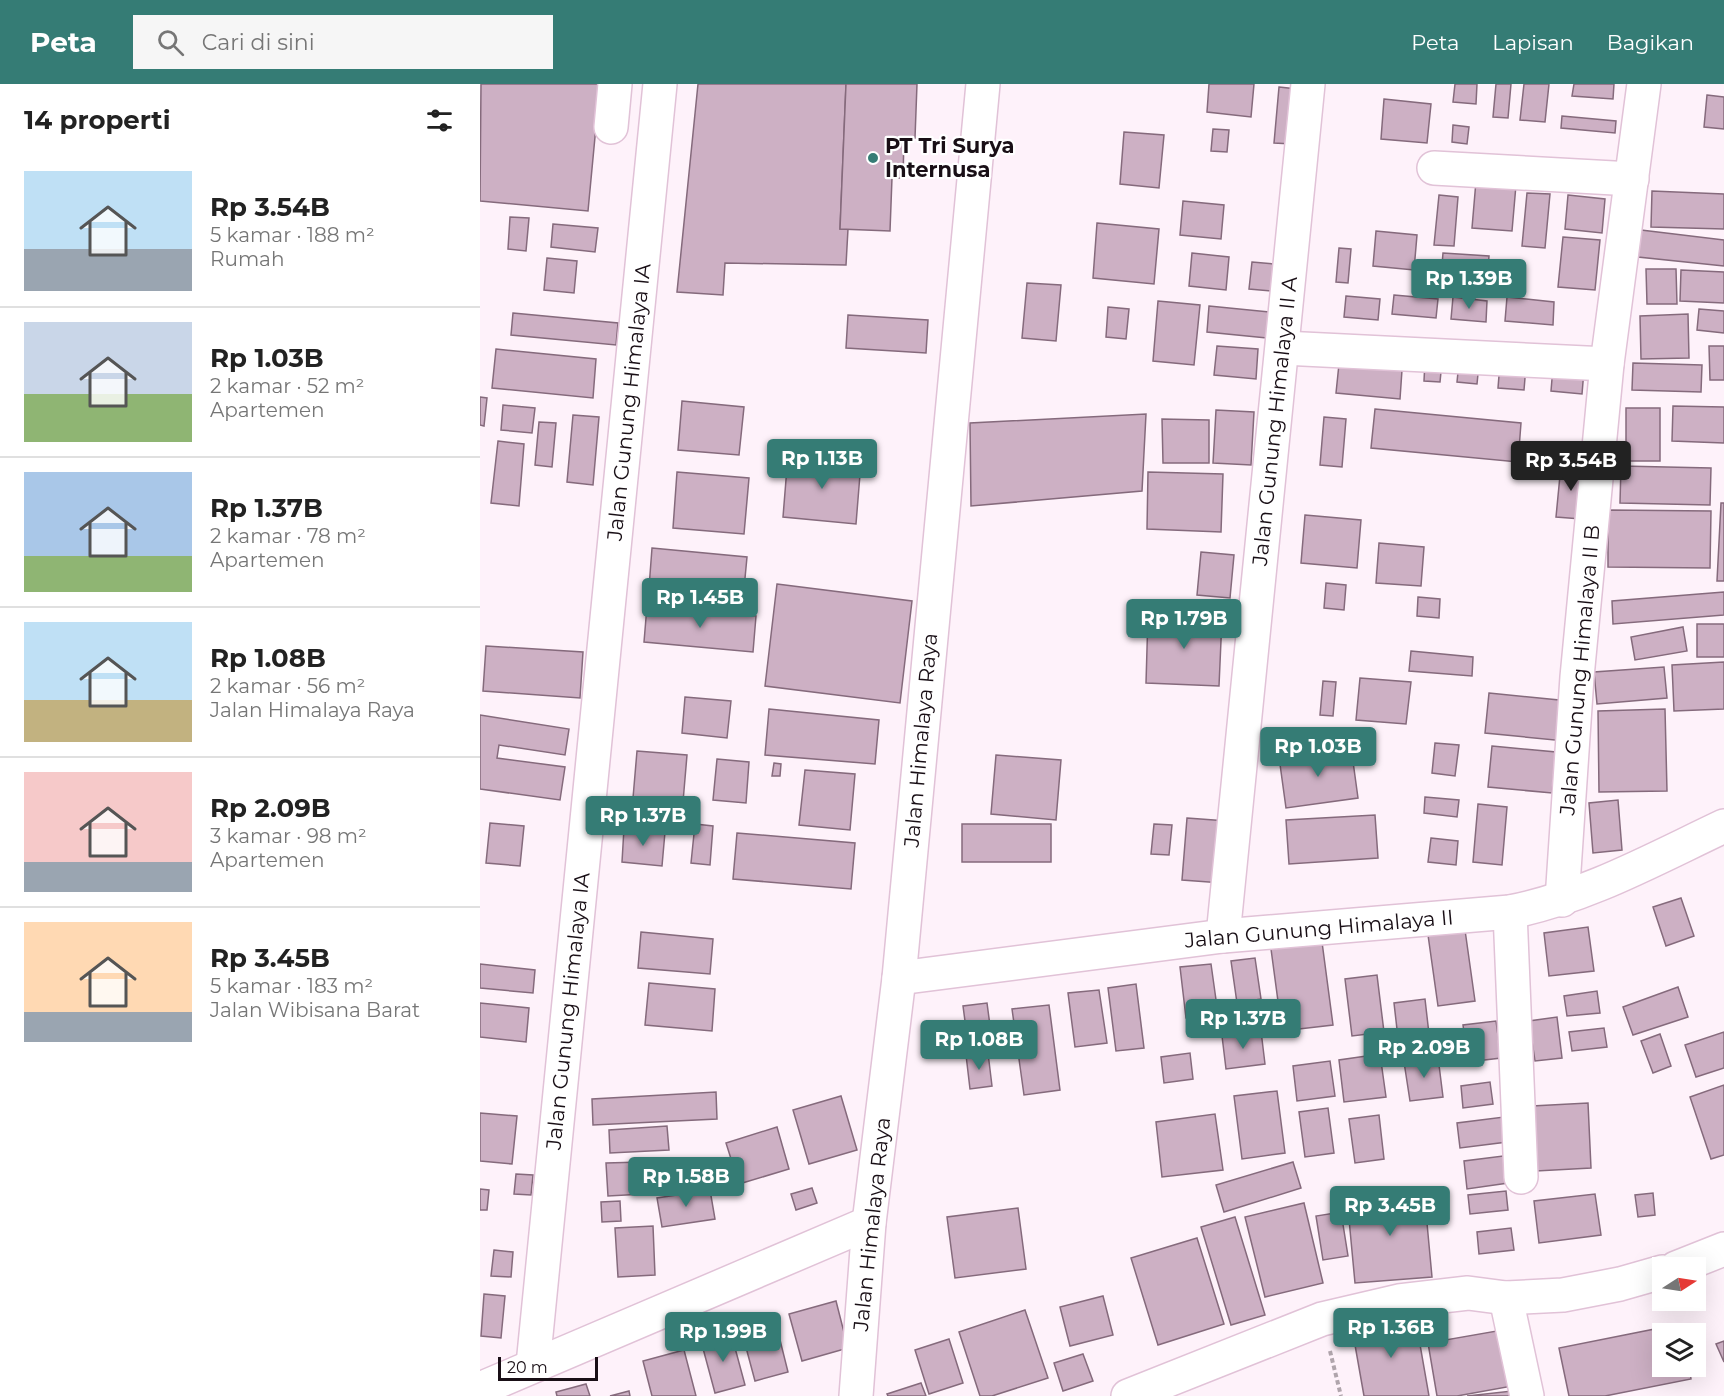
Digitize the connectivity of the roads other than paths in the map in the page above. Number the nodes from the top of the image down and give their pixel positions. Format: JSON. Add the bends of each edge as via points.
{"nodes":[{"id":1,"x":615,"y":84,"type":"edge"},
{"id":2,"x":660,"y":84,"type":"edge"},
{"id":3,"x":983,"y":84,"type":"edge"},
{"id":4,"x":1308,"y":84,"type":"edge"},
{"id":5,"x":1644,"y":84,"type":"edge"},
{"id":6,"x":611,"y":127,"type":"dead end"},
{"id":7,"x":1434,"y":168,"type":"dead end"},
{"id":8,"x":1632,"y":179,"type":"junction"},
{"id":9,"x":1283,"y":348,"type":"junction"},
{"id":10,"x":1607,"y":364,"type":"junction"},
{"id":11,"x":1724,"y":826,"type":"edge"},
{"id":12,"x":1562,"y":900,"type":"junction"},
{"id":13,"x":1510,"y":912,"type":"junction"},
{"id":14,"x":1223,"y":936,"type":"junction"},
{"id":15,"x":899,"y":978,"type":"junction"},
{"id":16,"x":1521,"y":1177,"type":"dead end"},
{"id":17,"x":869,"y":1223,"type":"junction"},
{"id":18,"x":1724,"y":1249,"type":"edge"},
{"id":19,"x":1704,"y":1257,"type":"edge"},
{"id":20,"x":1652,"y":1275,"type":"edge"},
{"id":21,"x":1506,"y":1298,"type":"junction"},
{"id":22,"x":532,"y":1365,"type":"junction"},
{"id":23,"x":1192,"y":1384,"type":"edge"},
{"id":24,"x":480,"y":1389,"type":"edge"},
{"id":25,"x":856,"y":1396,"type":"edge"},
{"id":26,"x":1128,"y":1396,"type":"edge"},
{"id":27,"x":1527,"y":1396,"type":"edge"}],
"edges":[{"from":1,"to":6,"type":"street"},
{"from":2,"to":22,"type":"street","name":"Jalan Gunung Himalaya IA"},
{"from":3,"to":15,"type":"street","name":"Jalan Himalaya Raya"},
{"from":4,"to":9,"type":"street","name":"Jalan Gunung Himalaya II A"},
{"from":5,"to":8,"type":"street","name":"Jalan Gunung Himalaya II B"},
{"from":7,"to":8,"type":"street"},
{"from":8,"to":10,"type":"street","name":"Jalan Gunung Himalaya II B"},
{"from":9,"to":10,"type":"street"},
{"from":9,"to":14,"type":"street","name":"Jalan Gunung Himalaya II A"},
{"from":10,"to":12,"type":"street","name":"Jalan Gunung Himalaya II B","via":[[1577,677]]},
{"from":11,"to":12,"type":"street","name":"Jalan Gunung Himalaya II"},
{"from":12,"to":13,"type":"street","name":"Jalan Gunung Himalaya II"},
{"from":13,"to":14,"type":"street","name":"Jalan Gunung Himalaya II"},
{"from":13,"to":16,"type":"street"},
{"from":14,"to":15,"type":"street","name":"Jalan Gunung Himalaya II"},
{"from":15,"to":17,"type":"street","name":"Jalan Himalaya Raya"},
{"from":17,"to":22,"type":"street"},
{"from":17,"to":25,"type":"street","name":"Jalan Himalaya Raya"},
{"from":18,"to":19,"type":"street"},
{"from":20,"to":21,"type":"street","via":[[1563,1295]]},
{"from":21,"to":23,"type":"street","via":[[1468,1293],[1399,1301],[1322,1319]]},
{"from":21,"to":27,"type":"street"},
{"from":22,"to":24,"type":"street"},
{"from":23,"to":26,"type":"street"}]}
